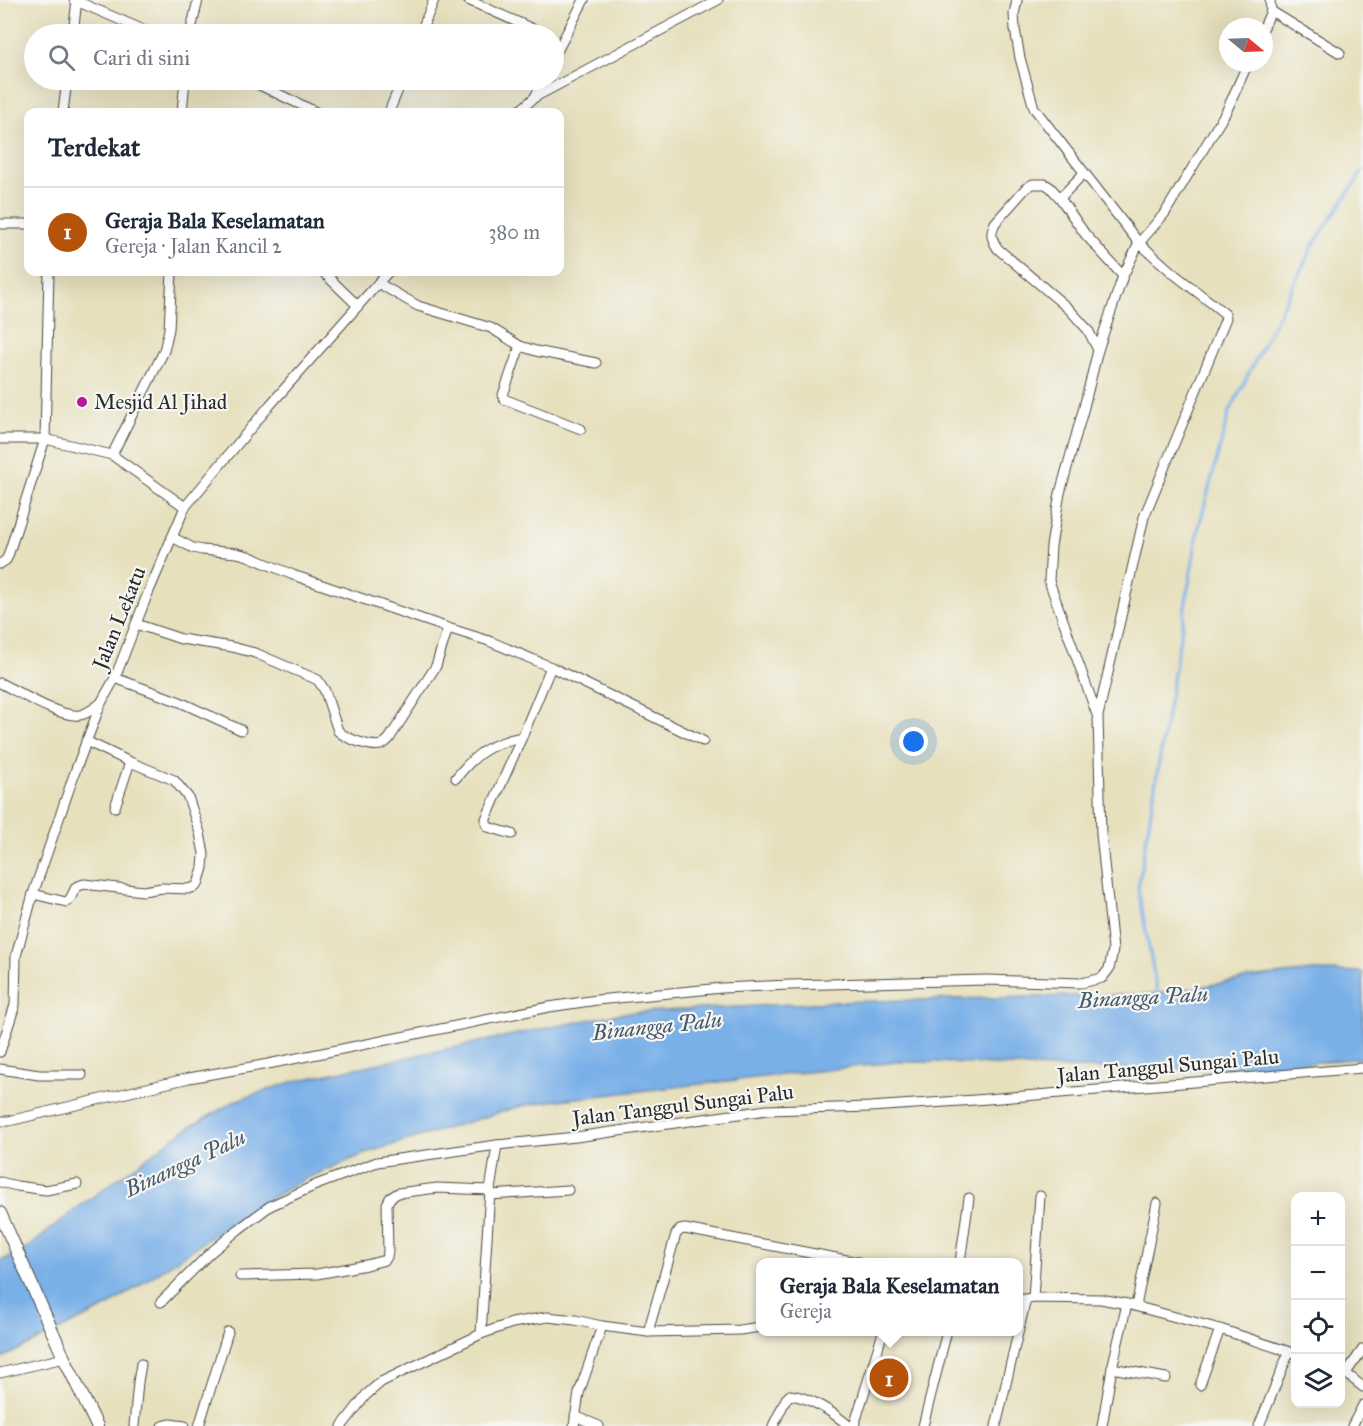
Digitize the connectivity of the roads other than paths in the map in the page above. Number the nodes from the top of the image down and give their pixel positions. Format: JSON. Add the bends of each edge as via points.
{"nodes":[{"id":1,"x":76,"y":0,"type":"edge"},
{"id":2,"x":198,"y":0,"type":"edge"},
{"id":3,"x":434,"y":0,"type":"edge"},
{"id":4,"x":468,"y":0,"type":"edge"},
{"id":5,"x":584,"y":0,"type":"edge"},
{"id":6,"x":718,"y":0,"type":"edge"},
{"id":7,"x":1017,"y":0,"type":"edge"},
{"id":8,"x":1270,"y":0,"type":"edge"},
{"id":9,"x":1271,"y":11,"type":"junction"},
{"id":10,"x":1268,"y":18,"type":"edge"},
{"id":11,"x":74,"y":24,"type":"edge"},
{"id":12,"x":130,"y":24,"type":"edge"},
{"id":13,"x":192,"y":24,"type":"edge"},
{"id":14,"x":424,"y":24,"type":"edge"},
{"id":15,"x":522,"y":24,"type":"edge"},
{"id":16,"x":564,"y":30,"type":"edge"},
{"id":17,"x":1340,"y":53,"type":"dead end"},
{"id":18,"x":1244,"y":72,"type":"edge"},
{"id":19,"x":564,"y":82,"type":"edge"},
{"id":20,"x":66,"y":90,"type":"edge"},
{"id":21,"x":184,"y":90,"type":"edge"},
{"id":22,"x":270,"y":90,"type":"edge"},
{"id":23,"x":398,"y":90,"type":"edge"},
{"id":24,"x":538,"y":90,"type":"edge"},
{"id":25,"x":548,"y":90,"type":"edge"},
{"id":26,"x":535,"y":97,"type":"junction"},
{"id":27,"x":64,"y":108,"type":"edge"},
{"id":28,"x":182,"y":108,"type":"edge"},
{"id":29,"x":308,"y":108,"type":"edge"},
{"id":30,"x":391,"y":108,"type":"edge"},
{"id":31,"x":523,"y":108,"type":"edge"},
{"id":32,"x":1084,"y":173,"type":"junction"},
{"id":33,"x":1060,"y":198,"type":"junction"},
{"id":34,"x":0,"y":224,"type":"edge"},
{"id":35,"x":24,"y":224,"type":"edge"},
{"id":36,"x":1139,"y":243,"type":"junction"},
{"id":37,"x":49,"y":276,"type":"edge"},
{"id":38,"x":172,"y":276,"type":"edge"},
{"id":39,"x":326,"y":276,"type":"edge"},
{"id":40,"x":384,"y":276,"type":"edge"},
{"id":41,"x":1124,"y":276,"type":"junction"},
{"id":42,"x":378,"y":283,"type":"junction"},
{"id":43,"x":358,"y":306,"type":"junction"},
{"id":44,"x":520,"y":346,"type":"junction"},
{"id":45,"x":1098,"y":350,"type":"junction"},
{"id":46,"x":596,"y":363,"type":"dead end"},
{"id":47,"x":581,"y":429,"type":"dead end"},
{"id":48,"x":0,"y":439,"type":"edge"},
{"id":49,"x":45,"y":439,"type":"junction"},
{"id":50,"x":112,"y":455,"type":"junction"},
{"id":51,"x":185,"y":507,"type":"junction"},
{"id":52,"x":172,"y":537,"type":"junction"},
{"id":53,"x":0,"y":564,"type":"edge"},
{"id":54,"x":136,"y":624,"type":"junction"},
{"id":55,"x":448,"y":628,"type":"junction"},
{"id":56,"x":551,"y":667,"type":"junction"},
{"id":57,"x":115,"y":678,"type":"junction"},
{"id":58,"x":0,"y":683,"type":"edge"},
{"id":59,"x":101,"y":703,"type":"junction"},
{"id":60,"x":1098,"y":716,"type":"junction"},
{"id":61,"x":241,"y":730,"type":"dead end"},
{"id":62,"x":522,"y":737,"type":"junction"},
{"id":63,"x":86,"y":741,"type":"junction"},
{"id":64,"x":703,"y":741,"type":"dead end"},
{"id":65,"x":130,"y":762,"type":"junction"},
{"id":66,"x":456,"y":778,"type":"dead end"},
{"id":67,"x":115,"y":807,"type":"dead end"},
{"id":68,"x":512,"y":834,"type":"dead end"},
{"id":69,"x":33,"y":894,"type":"junction"},
{"id":70,"x":0,"y":1052,"type":"edge"},
{"id":71,"x":1363,"y":1068,"type":"edge"},
{"id":72,"x":0,"y":1069,"type":"edge"},
{"id":73,"x":82,"y":1075,"type":"dead end"},
{"id":74,"x":0,"y":1121,"type":"edge"},
{"id":75,"x":497,"y":1145,"type":"junction"},
{"id":76,"x":0,"y":1182,"type":"edge"},
{"id":77,"x":77,"y":1184,"type":"dead end"},
{"id":78,"x":568,"y":1190,"type":"dead end"},
{"id":79,"x":490,"y":1193,"type":"junction"},
{"id":80,"x":1040,"y":1196,"type":"dead end"},
{"id":81,"x":969,"y":1198,"type":"dead end"},
{"id":82,"x":1156,"y":1203,"type":"dead end"},
{"id":83,"x":0,"y":1213,"type":"edge"},
{"id":84,"x":825,"y":1258,"type":"edge"},
{"id":85,"x":961,"y":1258,"type":"edge"},
{"id":86,"x":240,"y":1276,"type":"dead end"},
{"id":87,"x":1026,"y":1299,"type":"edge"},
{"id":88,"x":161,"y":1302,"type":"dead end"},
{"id":89,"x":1131,"y":1305,"type":"junction"},
{"id":90,"x":602,"y":1326,"type":"junction"},
{"id":91,"x":756,"y":1328,"type":"edge"},
{"id":92,"x":1220,"y":1329,"type":"junction"},
{"id":93,"x":228,"y":1332,"type":"dead end"},
{"id":94,"x":648,"y":1332,"type":"junction"},
{"id":95,"x":481,"y":1334,"type":"junction"},
{"id":96,"x":882,"y":1336,"type":"edge"},
{"id":97,"x":945,"y":1336,"type":"edge"},
{"id":98,"x":1017,"y":1336,"type":"edge"},
{"id":99,"x":1363,"y":1349,"type":"edge"},
{"id":100,"x":1291,"y":1353,"type":"edge"},
{"id":101,"x":1292,"y":1354,"type":"edge"},
{"id":102,"x":64,"y":1358,"type":"junction"},
{"id":103,"x":141,"y":1365,"type":"dead end"},
{"id":104,"x":1112,"y":1368,"type":"junction"},
{"id":105,"x":1345,"y":1370,"type":"edge"},
{"id":106,"x":0,"y":1373,"type":"edge"},
{"id":107,"x":1345,"y":1374,"type":"edge"},
{"id":108,"x":1166,"y":1378,"type":"dead end"},
{"id":109,"x":1200,"y":1384,"type":"dead end"},
{"id":110,"x":1363,"y":1387,"type":"edge"},
{"id":111,"x":1363,"y":1405,"type":"edge"},
{"id":112,"x":574,"y":1421,"type":"edge"},
{"id":113,"x":97,"y":1426,"type":"edge"},
{"id":114,"x":134,"y":1426,"type":"edge"},
{"id":115,"x":162,"y":1426,"type":"edge"},
{"id":116,"x":185,"y":1426,"type":"edge"},
{"id":117,"x":199,"y":1426,"type":"edge"},
{"id":118,"x":342,"y":1426,"type":"edge"},
{"id":119,"x":599,"y":1426,"type":"edge"},
{"id":120,"x":773,"y":1426,"type":"edge"},
{"id":121,"x":849,"y":1426,"type":"edge"},
{"id":122,"x":854,"y":1426,"type":"edge"},
{"id":123,"x":923,"y":1426,"type":"edge"},
{"id":124,"x":996,"y":1426,"type":"edge"},
{"id":125,"x":1102,"y":1426,"type":"edge"},
{"id":126,"x":1259,"y":1426,"type":"edge"},
{"id":127,"x":1353,"y":1426,"type":"edge"}],
"edges":[{"from":1,"to":11,"type":"street"},
{"from":1,"to":12,"type":"street"},
{"from":2,"to":13,"type":"street"},
{"from":3,"to":14,"type":"street"},
{"from":4,"to":15,"type":"street"},
{"from":5,"to":16,"type":"street"},
{"from":6,"to":19,"type":"street"},
{"from":7,"to":32,"type":"street","via":[[1015,29],[1034,108]]},
{"from":8,"to":9,"type":"street"},
{"from":9,"to":10,"type":"street"},
{"from":9,"to":17,"type":"street"},
{"from":18,"to":36,"type":"street","via":[[1227,110],[1165,213]]},
{"from":20,"to":27,"type":"street"},
{"from":21,"to":28,"type":"street"},
{"from":22,"to":29,"type":"street"},
{"from":23,"to":30,"type":"street"},
{"from":24,"to":26,"type":"street"},
{"from":25,"to":26,"type":"street"},
{"from":26,"to":31,"type":"street"},
{"from":32,"to":33,"type":"street"},
{"from":32,"to":36,"type":"street"},
{"from":33,"to":41,"type":"street","via":[[1085,234]]},
{"from":33,"to":45,"type":"street","via":[[1045,184],[1026,188],[995,223],[992,240],[1069,309],[1088,330]]},
{"from":34,"to":35,"type":"street"},
{"from":36,"to":41,"type":"street"},
{"from":36,"to":60,"type":"street","via":[[1226,318],[1144,517]]},
{"from":37,"to":49,"type":"street"},
{"from":38,"to":50,"type":"street","via":[[164,351]]},
{"from":39,"to":43,"type":"street"},
{"from":40,"to":42,"type":"street","name":"Jalan Lekatu"},
{"from":41,"to":45,"type":"street"},
{"from":42,"to":43,"type":"street","name":"Jalan Lekatu"},
{"from":42,"to":44,"type":"street","via":[[417,306],[490,328]]},
{"from":43,"to":51,"type":"street","name":"Jalan Lekatu"},
{"from":44,"to":46,"type":"street"},
{"from":44,"to":47,"type":"street","via":[[504,399]]},
{"from":45,"to":60,"type":"street","via":[[1060,493],[1049,580]]},
{"from":48,"to":49,"type":"street"},
{"from":49,"to":50,"type":"street"},
{"from":49,"to":53,"type":"street","via":[[8,556]]},
{"from":50,"to":51,"type":"street"},
{"from":51,"to":52,"type":"street","name":"Jalan Lekatu"},
{"from":52,"to":54,"type":"street","name":"Jalan Lekatu"},
{"from":52,"to":55,"type":"street","via":[[193,548],[248,556]]},
{"from":54,"to":55,"type":"street","via":[[181,639],[232,647],[312,677],[325,691],[338,731],[376,746],[389,739],[436,666]]},
{"from":54,"to":57,"type":"street","name":"Jalan Lekatu"},
{"from":55,"to":56,"type":"street"},
{"from":56,"to":62,"type":"street"},
{"from":56,"to":64,"type":"street"},
{"from":57,"to":59,"type":"street","name":"Jalan Lekatu"},
{"from":57,"to":61,"type":"street"},
{"from":58,"to":59,"type":"street","via":[[72,715],[82,715]]},
{"from":59,"to":63,"type":"street","name":"Jalan Lekatu"},
{"from":60,"to":74,"type":"street","via":[[1101,834],[1113,950],[1109,969],[1102,978],[1081,983],[986,980],[790,985],[597,1000],[189,1078]]},
{"from":62,"to":66,"type":"street","via":[[491,746],[470,761]]},
{"from":62,"to":68,"type":"street","via":[[486,819],[488,827]]},
{"from":63,"to":65,"type":"street"},
{"from":63,"to":69,"type":"street","name":"Jalan Lekatu"},
{"from":65,"to":67,"type":"street"},
{"from":65,"to":69,"type":"street","via":[[174,780],[188,797],[204,854],[198,884],[188,889],[143,891],[84,884],[76,887],[66,902]]},
{"from":69,"to":70,"type":"street","name":"Jalan Lekatu","via":[[16,956],[15,1005]]},
{"from":71,"to":75,"type":"street","name":"Jalan Tanggul Sungai Palu","via":[[963,1101],[767,1110]]},
{"from":72,"to":73,"type":"street","via":[[39,1075]]},
{"from":75,"to":79,"type":"street"},
{"from":75,"to":88,"type":"street","name":"Jalan Tanggul Sungai Palu","via":[[377,1162],[270,1206],[210,1253]]},
{"from":76,"to":77,"type":"street","via":[[46,1190]]},
{"from":78,"to":79,"type":"street"},
{"from":79,"to":86,"type":"street","via":[[437,1188],[398,1193],[390,1198],[388,1251],[384,1260],[317,1274]]},
{"from":79,"to":95,"type":"street"},
{"from":80,"to":87,"type":"street"},
{"from":81,"to":85,"type":"street"},
{"from":82,"to":89,"type":"street"},
{"from":83,"to":102,"type":"main road"},
{"from":84,"to":94,"type":"street","via":[[680,1230]]},
{"from":87,"to":89,"type":"street","via":[[1101,1299]]},
{"from":89,"to":92,"type":"street"},
{"from":89,"to":104,"type":"street"},
{"from":90,"to":94,"type":"street"},
{"from":90,"to":95,"type":"street","via":[[547,1317]]},
{"from":90,"to":112,"type":"street"},
{"from":91,"to":94,"type":"street"},
{"from":92,"to":100,"type":"street"},
{"from":92,"to":109,"type":"street"},
{"from":93,"to":117,"type":"street"},
{"from":95,"to":118,"type":"street","via":[[381,1382]]},
{"from":96,"to":122,"type":"street"},
{"from":97,"to":123,"type":"street"},
{"from":98,"to":124,"type":"street"},
{"from":99,"to":105,"type":"street"},
{"from":101,"to":126,"type":"street"},
{"from":102,"to":106,"type":"street"},
{"from":102,"to":113,"type":"main road"},
{"from":103,"to":114,"type":"street"},
{"from":104,"to":108,"type":"street"},
{"from":104,"to":125,"type":"street"},
{"from":107,"to":110,"type":"street"},
{"from":111,"to":127,"type":"street"},
{"from":112,"to":119,"type":"street"},
{"from":115,"to":116,"type":"street"},
{"from":120,"to":121,"type":"street","via":[[790,1395],[819,1406]]}]}
